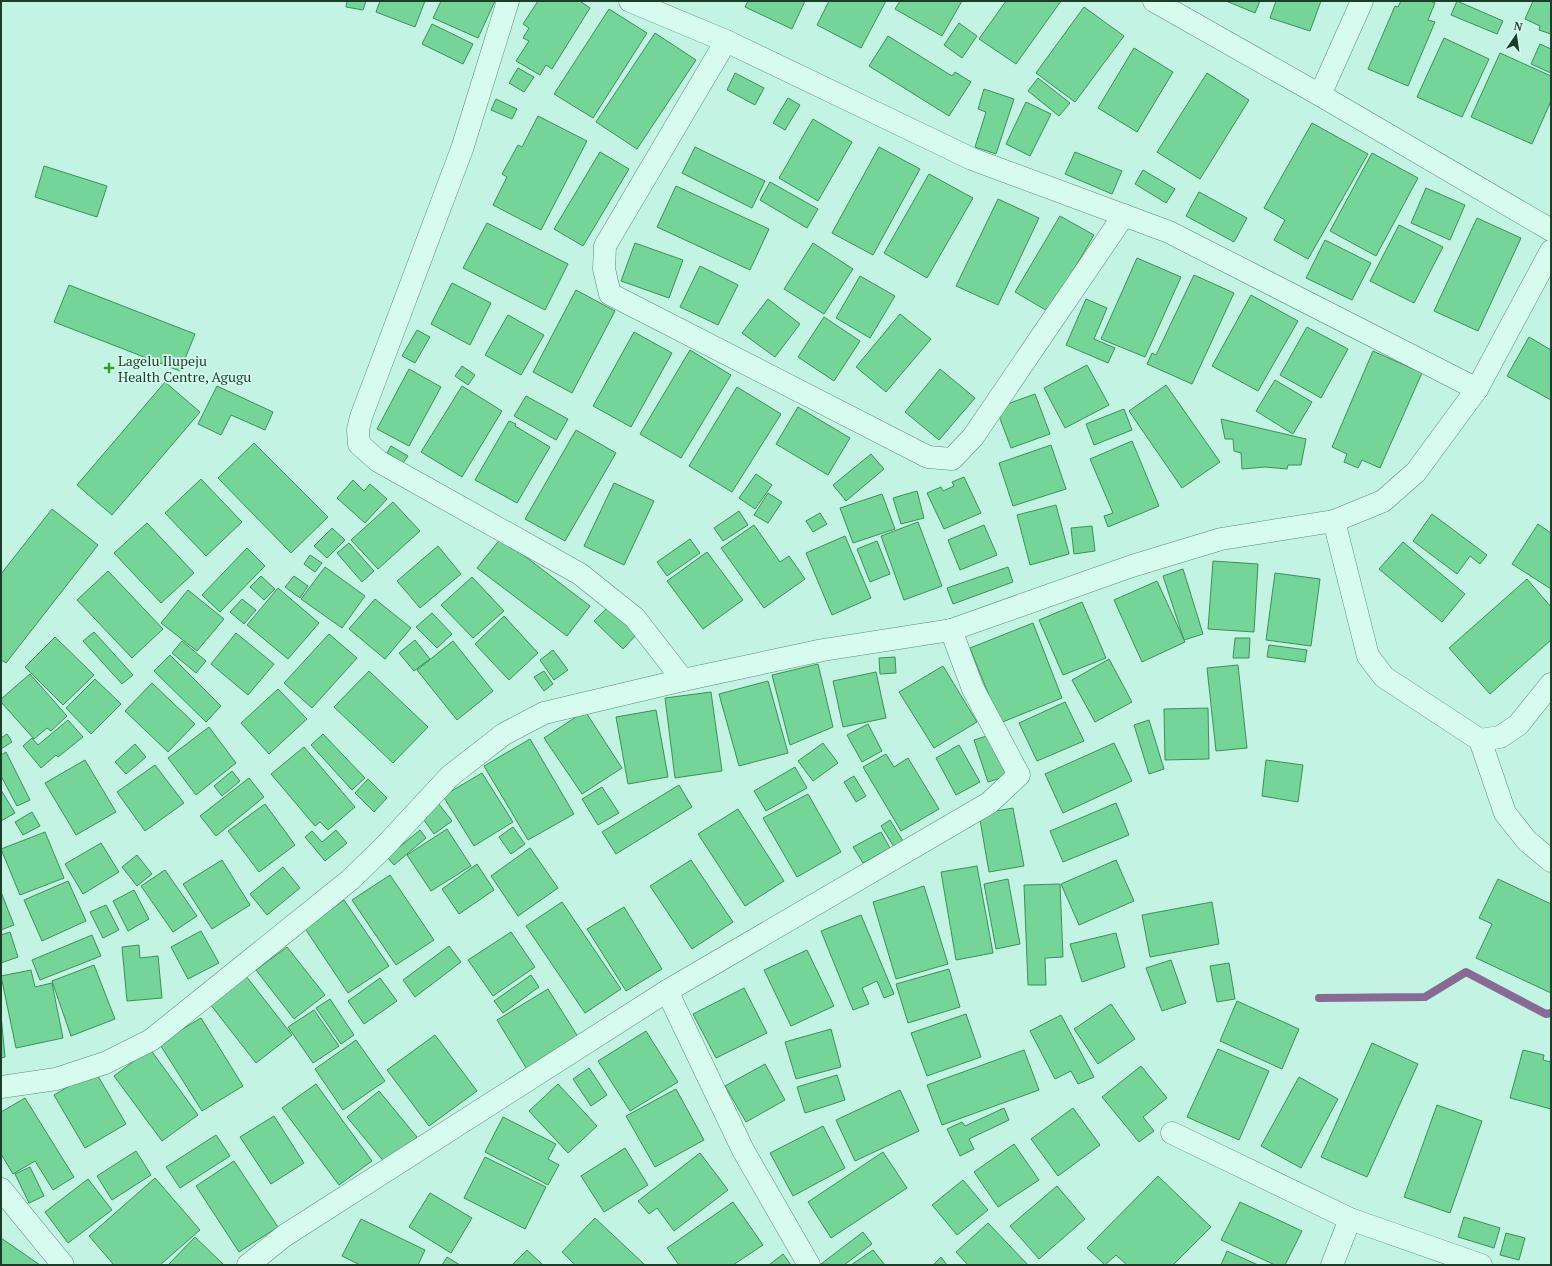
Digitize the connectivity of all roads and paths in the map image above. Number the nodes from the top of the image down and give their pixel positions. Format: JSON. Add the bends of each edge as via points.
{"nodes":[{"id":1,"x":508,"y":1,"type":"edge"},
{"id":2,"x":630,"y":1,"type":"edge"},
{"id":3,"x":1154,"y":1,"type":"edge"},
{"id":4,"x":1362,"y":1,"type":"edge"},
{"id":5,"x":726,"y":41,"type":"junction"},
{"id":6,"x":1320,"y":95,"type":"junction"},
{"id":7,"x":1124,"y":215,"type":"junction"},
{"id":8,"x":1551,"y":230,"type":"edge"},
{"id":9,"x":1551,"y":251,"type":"edge"},
{"id":10,"x":1477,"y":389,"type":"junction"},
{"id":11,"x":1334,"y":520,"type":"junction"},
{"id":12,"x":951,"y":630,"type":"junction"},
{"id":13,"x":683,"y":680,"type":"junction"},
{"id":14,"x":1551,"y":684,"type":"edge"},
{"id":15,"x":1480,"y":740,"type":"junction"},
{"id":16,"x":1551,"y":861,"type":"edge"},
{"id":17,"x":667,"y":991,"type":"junction"},
{"id":18,"x":1,"y":1087,"type":"edge"},
{"id":19,"x":1172,"y":1133,"type":"dead end"},
{"id":20,"x":1,"y":1189,"type":"edge"},
{"id":21,"x":1350,"y":1219,"type":"junction"},
{"id":22,"x":63,"y":1265,"type":"edge"},
{"id":23,"x":248,"y":1265,"type":"edge"},
{"id":24,"x":810,"y":1265,"type":"edge"},
{"id":25,"x":1332,"y":1265,"type":"edge"},
{"id":26,"x":1481,"y":1265,"type":"edge"}],
"edges":[{"from":1,"to":13,"type":"street","via":[[462,149],[361,417],[358,430],[359,444],[378,461],[580,574],[635,618]]},
{"from":2,"to":5,"type":"street"},
{"from":3,"to":6,"type":"street"},
{"from":4,"to":6,"type":"street"},
{"from":5,"to":7,"type":"street","via":[[972,159]]},
{"from":5,"to":7,"type":"street","via":[[605,246],[604,269],[610,294],[928,457],[952,459],[972,437]]},
{"from":6,"to":8,"type":"street"},
{"from":7,"to":10,"type":"street","via":[[1169,232]]},
{"from":9,"to":10,"type":"street"},
{"from":10,"to":11,"type":"street","via":[[1416,472],[1382,501]]},
{"from":11,"to":12,"type":"street","via":[[1221,539],[1132,566]]},
{"from":11,"to":15,"type":"street","via":[[1368,656],[1384,677]]},
{"from":12,"to":13,"type":"street","via":[[823,650]]},
{"from":12,"to":17,"type":"street","via":[[973,689],[1019,775],[989,803]]},
{"from":13,"to":18,"type":"street","via":[[544,713],[504,734],[450,776],[350,880],[151,1040],[105,1063],[56,1079]]},
{"from":14,"to":15,"type":"street","via":[[1518,725],[1500,737]]},
{"from":15,"to":16,"type":"street","via":[[1504,813],[1527,841]]},
{"from":17,"to":23,"type":"street","via":[[284,1236]]},
{"from":17,"to":24,"type":"street","via":[[743,1150]]},
{"from":19,"to":21,"type":"street"},
{"from":20,"to":22,"type":"street"},
{"from":21,"to":25,"type":"street"},
{"from":21,"to":26,"type":"street"}]}
